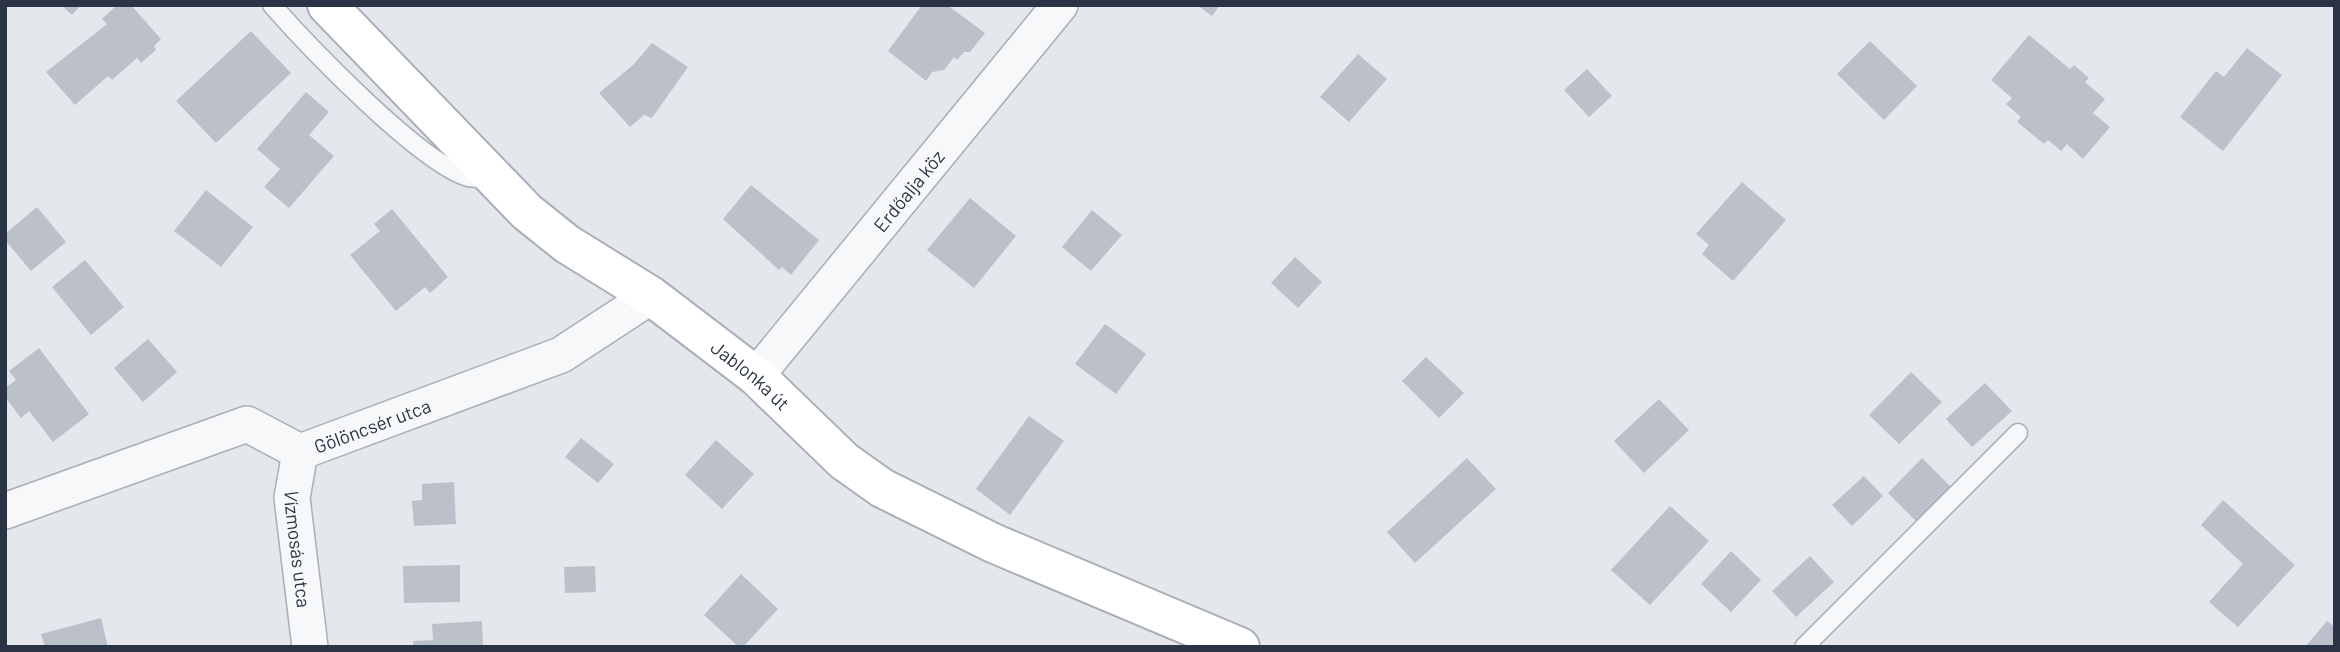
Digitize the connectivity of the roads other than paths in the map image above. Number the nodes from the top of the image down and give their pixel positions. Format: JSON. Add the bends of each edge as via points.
{"nodes":[{"id":1,"x":272,"y":5,"type":"edge"},
{"id":2,"x":327,"y":5,"type":"edge"},
{"id":3,"x":1060,"y":5,"type":"edge"},
{"id":4,"x":490,"y":176,"type":"junction"},
{"id":5,"x":651,"y":296,"type":"junction"},
{"id":6,"x":756,"y":376,"type":"junction"},
{"id":7,"x":2018,"y":433,"type":"dead end"},
{"id":8,"x":300,"y":452,"type":"junction"},
{"id":9,"x":5,"y":511,"type":"edge"},
{"id":10,"x":310,"y":647,"type":"edge"},
{"id":11,"x":1240,"y":647,"type":"edge"},
{"id":12,"x":1804,"y":647,"type":"edge"}],
"edges":[{"from":1,"to":4,"type":"lane","via":[[388,121],[470,178]]},
{"from":2,"to":4,"type":"street","name":"Jablonka út"},
{"from":3,"to":6,"type":"street","name":"Erdőalja köz"},
{"from":4,"to":5,"type":"street","name":"Jablonka út","via":[[567,244]]},
{"from":5,"to":6,"type":"street","name":"Jablonka út"},
{"from":5,"to":8,"type":"street","name":"Gölöncsér utca","via":[[561,355]]},
{"from":6,"to":11,"type":"street","name":"Jablonka út","via":[[844,461],[882,488],[993,543]]},
{"from":7,"to":12,"type":"lane"},
{"from":8,"to":9,"type":"street","name":"Gölöncsér utca","via":[[247,424]]},
{"from":8,"to":10,"type":"street","name":"Vízmosás utca","via":[[292,498]]}]}
